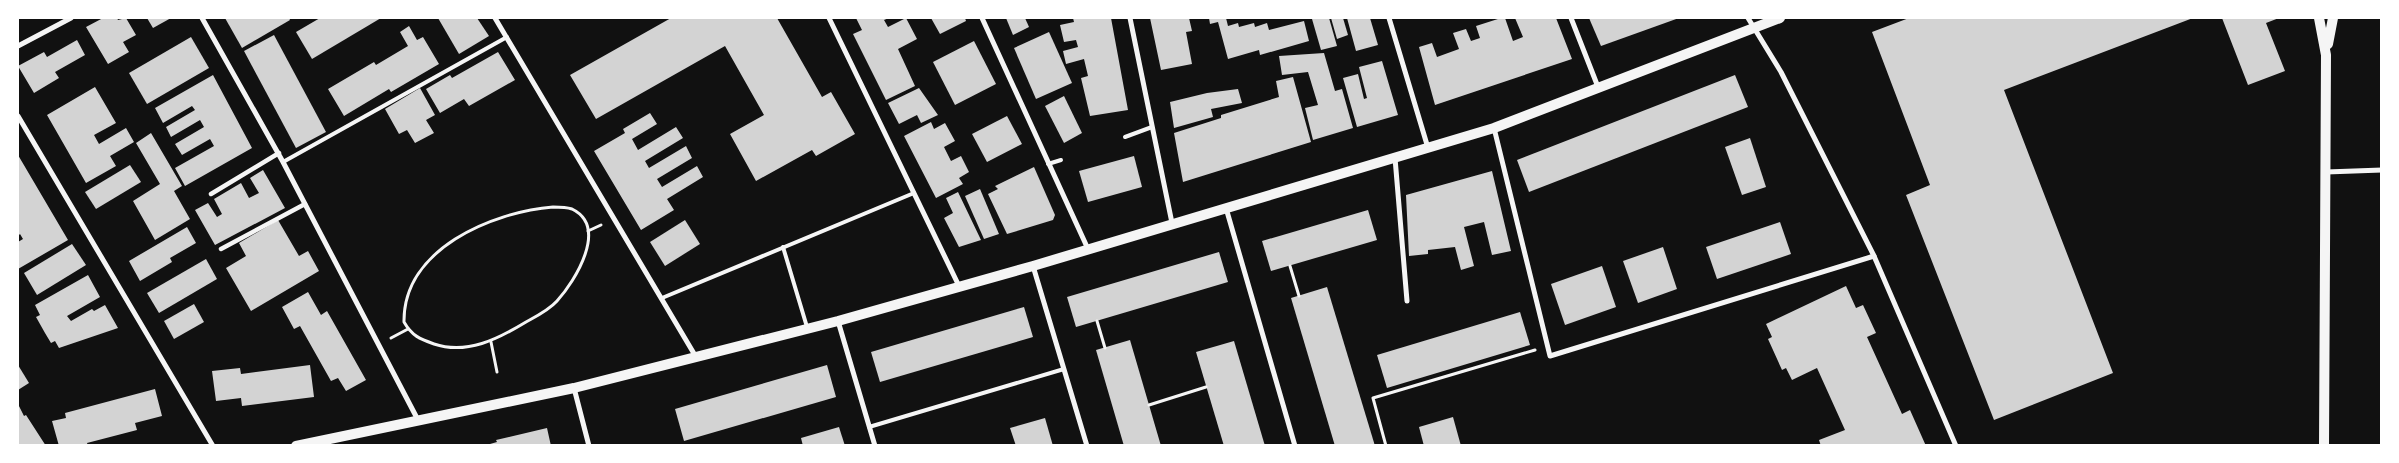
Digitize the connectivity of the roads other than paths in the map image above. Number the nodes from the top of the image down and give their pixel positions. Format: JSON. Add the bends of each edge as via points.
{"nodes":[{"id":1,"x":71,"y":18,"type":"edge"},
{"id":2,"x":202,"y":18,"type":"edge"},
{"id":3,"x":495,"y":18,"type":"edge"},
{"id":4,"x":829,"y":18,"type":"edge"},
{"id":5,"x":982,"y":18,"type":"edge"},
{"id":6,"x":1130,"y":18,"type":"edge"},
{"id":7,"x":1389,"y":18,"type":"edge"},
{"id":8,"x":1570,"y":18,"type":"edge"},
{"id":9,"x":1748,"y":18,"type":"edge"},
{"id":10,"x":1780,"y":18,"type":"edge"},
{"id":11,"x":2319,"y":18,"type":"edge"},
{"id":12,"x":2333,"y":18,"type":"edge"},
{"id":13,"x":1754,"y":28,"type":"junction"},
{"id":14,"x":507,"y":37,"type":"junction"},
{"id":15,"x":18,"y":46,"type":"edge"},
{"id":16,"x":2326,"y":55,"type":"junction"},
{"id":17,"x":1598,"y":87,"type":"junction"},
{"id":18,"x":18,"y":116,"type":"edge"},
{"id":19,"x":1152,"y":127,"type":"junction"},
{"id":20,"x":1494,"y":128,"type":"junction"},
{"id":21,"x":1125,"y":137,"type":"dead end"},
{"id":22,"x":1428,"y":148,"type":"junction"},
{"id":23,"x":278,"y":153,"type":"junction"},
{"id":24,"x":1395,"y":158,"type":"junction"},
{"id":25,"x":1061,"y":160,"type":"dead end"},
{"id":26,"x":284,"y":162,"type":"junction"},
{"id":27,"x":1048,"y":164,"type":"junction"},
{"id":28,"x":2382,"y":170,"type":"edge"},
{"id":29,"x":2326,"y":172,"type":"junction"},
{"id":30,"x":914,"y":193,"type":"junction"},
{"id":31,"x":211,"y":194,"type":"dead end"},
{"id":32,"x":305,"y":204,"type":"junction"},
{"id":33,"x":1226,"y":208,"type":"junction"},
{"id":34,"x":1172,"y":223,"type":"junction"},
{"id":35,"x":221,"y":248,"type":"dead end"},
{"id":36,"x":783,"y":248,"type":"junction"},
{"id":37,"x":1088,"y":250,"type":"junction"},
{"id":38,"x":1874,"y":256,"type":"junction"},
{"id":39,"x":1033,"y":266,"type":"junction"},
{"id":40,"x":959,"y":286,"type":"junction"},
{"id":41,"x":662,"y":298,"type":"junction"},
{"id":42,"x":1407,"y":301,"type":"dead end"},
{"id":43,"x":838,"y":322,"type":"junction"},
{"id":44,"x":807,"y":329,"type":"junction"},
{"id":45,"x":696,"y":356,"type":"junction"},
{"id":46,"x":1064,"y":369,"type":"junction"},
{"id":47,"x":574,"y":388,"type":"junction"},
{"id":48,"x":418,"y":420,"type":"junction"},
{"id":49,"x":869,"y":427,"type":"junction"},
{"id":50,"x":212,"y":446,"type":"edge"},
{"id":51,"x":296,"y":446,"type":"edge"},
{"id":52,"x":590,"y":446,"type":"edge"},
{"id":53,"x":875,"y":446,"type":"edge"},
{"id":54,"x":1087,"y":446,"type":"edge"},
{"id":55,"x":1295,"y":446,"type":"edge"},
{"id":56,"x":1956,"y":446,"type":"edge"},
{"id":57,"x":2324,"y":446,"type":"edge"}],
"edges":[{"from":1,"to":15,"type":"street"},
{"from":2,"to":23,"type":"street"},
{"from":3,"to":14,"type":"street"},
{"from":4,"to":30,"type":"street"},
{"from":5,"to":27,"type":"street"},
{"from":6,"to":19,"type":"street"},
{"from":7,"to":22,"type":"street"},
{"from":8,"to":17,"type":"street"},
{"from":9,"to":13,"type":"street"},
{"from":10,"to":13,"type":"main road"},
{"from":11,"to":16,"type":"main road"},
{"from":12,"to":16,"type":"main road"},
{"from":13,"to":17,"type":"main road"},
{"from":13,"to":38,"type":"street","via":[[1781,72]]},
{"from":14,"to":26,"type":"lane"},
{"from":14,"to":41,"type":"street"},
{"from":16,"to":29,"type":"main road"},
{"from":17,"to":20,"type":"main road"},
{"from":18,"to":50,"type":"street"},
{"from":19,"to":21,"type":"lane"},
{"from":19,"to":34,"type":"street"},
{"from":20,"to":22,"type":"main road"},
{"from":20,"to":38,"type":"street","via":[[1550,356]]},
{"from":22,"to":24,"type":"main road"},
{"from":23,"to":26,"type":"street"},
{"from":23,"to":31,"type":"street"},
{"from":24,"to":33,"type":"main road"},
{"from":24,"to":42,"type":"street"},
{"from":25,"to":27,"type":"lane"},
{"from":26,"to":32,"type":"street"},
{"from":27,"to":37,"type":"street"},
{"from":28,"to":29,"type":"street"},
{"from":29,"to":57,"type":"main road"},
{"from":30,"to":36,"type":"lane"},
{"from":30,"to":40,"type":"street"},
{"from":32,"to":35,"type":"street"},
{"from":32,"to":48,"type":"street"},
{"from":33,"to":34,"type":"main road"},
{"from":33,"to":55,"type":"street"},
{"from":34,"to":37,"type":"main road"},
{"from":36,"to":41,"type":"lane"},
{"from":36,"to":44,"type":"lane"},
{"from":37,"to":39,"type":"main road"},
{"from":38,"to":56,"type":"street"},
{"from":39,"to":40,"type":"main road"},
{"from":39,"to":46,"type":"street"},
{"from":40,"to":43,"type":"main road"},
{"from":41,"to":45,"type":"street"},
{"from":43,"to":44,"type":"main road"},
{"from":43,"to":49,"type":"street"},
{"from":44,"to":45,"type":"main road"},
{"from":45,"to":47,"type":"main road"},
{"from":46,"to":49,"type":"lane"},
{"from":46,"to":54,"type":"street"},
{"from":47,"to":48,"type":"main road"},
{"from":47,"to":52,"type":"street"},
{"from":48,"to":51,"type":"main road"},
{"from":49,"to":53,"type":"street"}]}
